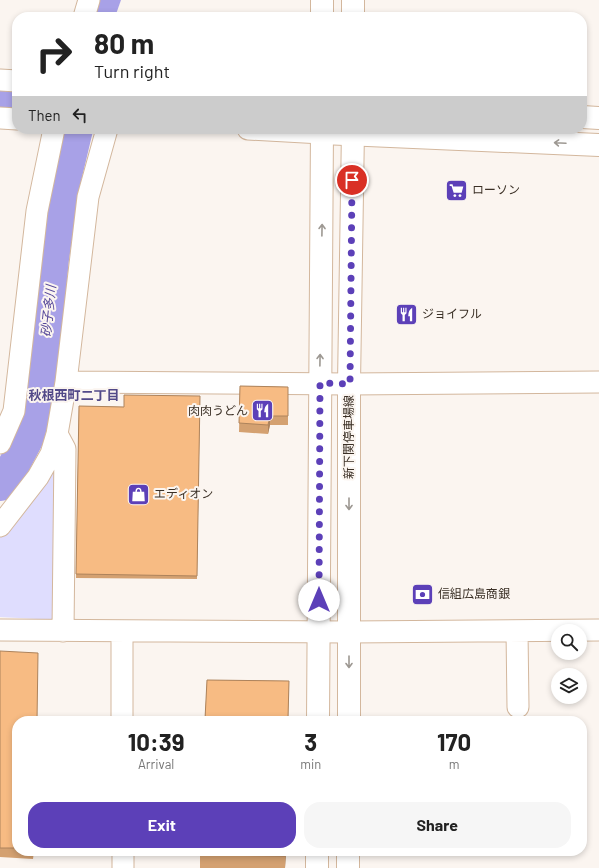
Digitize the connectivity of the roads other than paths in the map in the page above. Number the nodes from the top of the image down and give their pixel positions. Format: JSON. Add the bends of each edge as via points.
{"nodes":[{"id":1,"x":89,"y":0,"type":"edge"},
{"id":2,"x":322,"y":0,"type":"edge"},
{"id":3,"x":353,"y":0,"type":"edge"},
{"id":4,"x":85,"y":12,"type":"edge"},
{"id":5,"x":322,"y":12,"type":"edge"},
{"id":6,"x":353,"y":12,"type":"edge"},
{"id":7,"x":0,"y":80,"type":"edge"},
{"id":8,"x":12,"y":81,"type":"edge"},
{"id":9,"x":587,"y":117,"type":"edge"},
{"id":10,"x":0,"y":118,"type":"edge"},
{"id":11,"x":599,"y":118,"type":"edge"},
{"id":12,"x":12,"y":119,"type":"edge"},
{"id":13,"x":53,"y":134,"type":"edge"},
{"id":14,"x":106,"y":134,"type":"edge"},
{"id":15,"x":322,"y":134,"type":"edge"},
{"id":16,"x":353,"y":134,"type":"edge"},
{"id":17,"x":406,"y":134,"type":"edge"},
{"id":18,"x":599,"y":145,"type":"edge"},
{"id":19,"x":8,"y":382,"type":"edge"},
{"id":20,"x":66,"y":382,"type":"junction"},
{"id":21,"x":599,"y":382,"type":"edge"},
{"id":22,"x":320,"y":383,"type":"junction"},
{"id":23,"x":350,"y":384,"type":"junction"},
{"id":24,"x":57,"y":434,"type":"junction"},
{"id":25,"x":0,"y":443,"type":"edge"},
{"id":26,"x":0,"y":526,"type":"edge"},
{"id":27,"x":0,"y":630,"type":"edge"},
{"id":28,"x":599,"y":630,"type":"edge"},
{"id":29,"x":63,"y":631,"type":"junction"},
{"id":30,"x":122,"y":631,"type":"junction"},
{"id":31,"x":517,"y":631,"type":"junction"},
{"id":32,"x":318,"y":632,"type":"junction"},
{"id":33,"x":349,"y":632,"type":"junction"},
{"id":34,"x":518,"y":707,"type":"dead end"},
{"id":35,"x":122,"y":716,"type":"edge"},
{"id":36,"x":318,"y":716,"type":"edge"},
{"id":37,"x":349,"y":716,"type":"edge"},
{"id":38,"x":123,"y":856,"type":"edge"},
{"id":39,"x":317,"y":856,"type":"edge"},
{"id":40,"x":348,"y":856,"type":"edge"},
{"id":41,"x":123,"y":868,"type":"edge"},
{"id":42,"x":317,"y":868,"type":"edge"},
{"id":43,"x":348,"y":868,"type":"edge"}],
"edges":[{"from":1,"to":4,"type":"street"},
{"from":2,"to":5,"type":"main road"},
{"from":3,"to":6,"type":"main road"},
{"from":7,"to":8,"type":"street"},
{"from":9,"to":11,"type":"main road"},
{"from":10,"to":12,"type":"street"},
{"from":13,"to":19,"type":"street"},
{"from":14,"to":20,"type":"street","via":[[88,197]]},
{"from":22,"to":15,"type":"main road","one_way":true},
{"from":16,"to":23,"type":"main road","name":"新下関停車場線"},
{"from":18,"to":17,"type":"main road","one_way":true},
{"from":19,"to":25,"type":"street","via":[[14,411]]},
{"from":20,"to":22,"type":"street"},
{"from":20,"to":24,"type":"street"},
{"from":21,"to":23,"type":"street"},
{"from":22,"to":23,"type":"street"},
{"from":22,"to":32,"type":"main road"},
{"from":23,"to":33,"type":"main road","name":"新下関停車場線","one_way":true},
{"from":24,"to":26,"type":"street","via":[[51,454],[38,477]]},
{"from":24,"to":29,"type":"street","via":[[65,449]]},
{"from":27,"to":29,"type":"street"},
{"from":28,"to":31,"type":"street"},
{"from":29,"to":30,"type":"street"},
{"from":30,"to":32,"type":"street"},
{"from":30,"to":35,"type":"street"},
{"from":31,"to":33,"type":"street"},
{"from":31,"to":34,"type":"street"},
{"from":32,"to":33,"type":"street"},
{"from":32,"to":36,"type":"main road"},
{"from":33,"to":37,"type":"main road","name":"新下関停車場線","one_way":true},
{"from":38,"to":41,"type":"street"},
{"from":39,"to":42,"type":"main road"},
{"from":40,"to":43,"type":"main road"}]}
